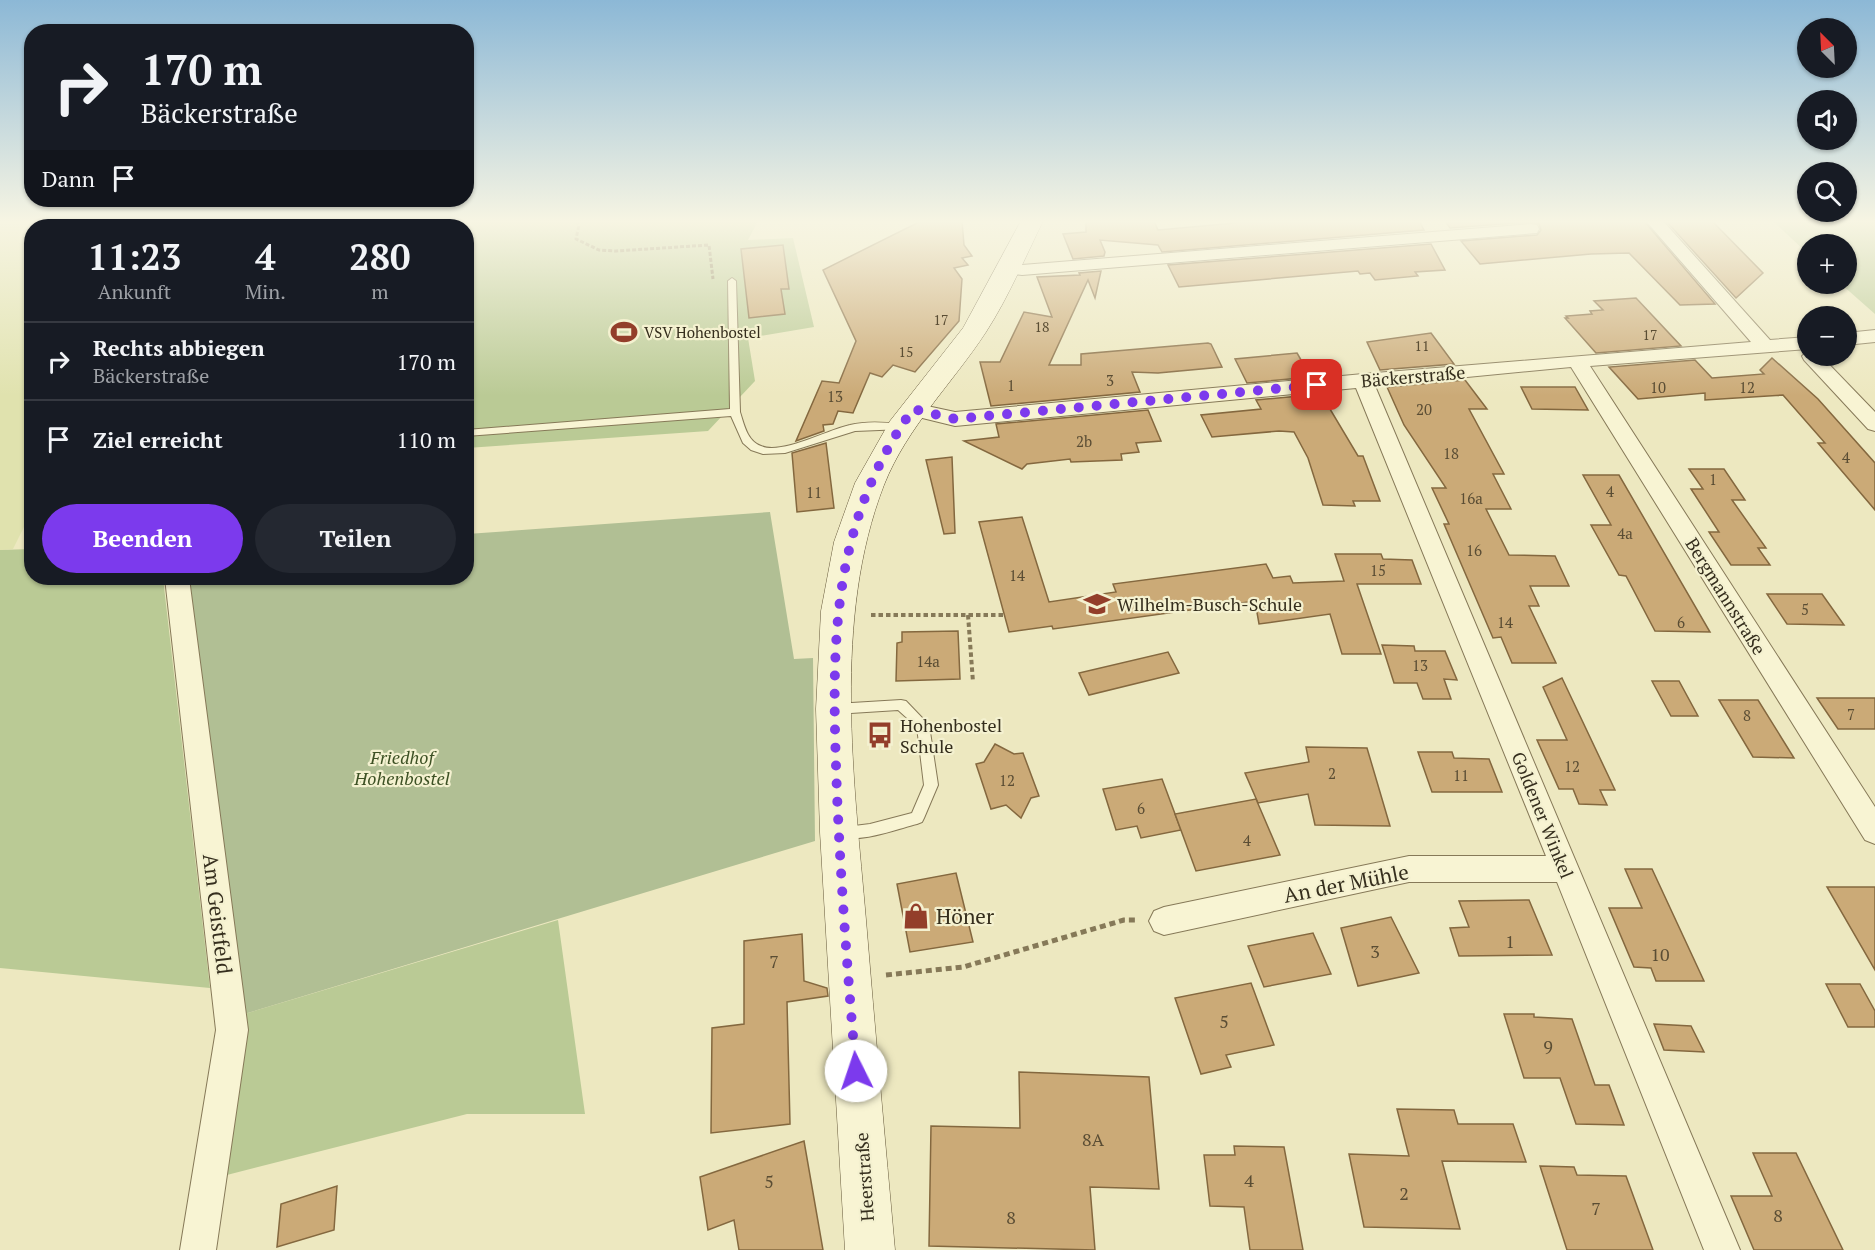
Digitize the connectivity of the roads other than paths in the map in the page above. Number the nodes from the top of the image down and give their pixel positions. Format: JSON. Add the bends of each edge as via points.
{"nodes":[{"id":1,"x":1001,"y":279,"type":"edge"},
{"id":2,"x":1706,"y":279,"type":"edge"},
{"id":3,"x":732,"y":281,"type":"road end"},
{"id":4,"x":1875,"y":336,"type":"edge"},
{"id":5,"x":1857,"y":338,"type":"edge"},
{"id":6,"x":1765,"y":346,"type":"junction"},
{"id":7,"x":1797,"y":348,"type":"edge"},
{"id":8,"x":1577,"y":361,"type":"junction"},
{"id":9,"x":1822,"y":366,"type":"edge"},
{"id":10,"x":1363,"y":380,"type":"junction"},
{"id":11,"x":735,"y":412,"type":"junction"},
{"id":12,"x":906,"y":418,"type":"junction"},
{"id":13,"x":1875,"y":424,"type":"edge"},
{"id":14,"x":474,"y":432,"type":"edge"},
{"id":15,"x":178,"y":585,"type":"edge"},
{"id":16,"x":834,"y":709,"type":"junction"},
{"id":17,"x":1875,"y":831,"type":"edge"},
{"id":18,"x":839,"y":832,"type":"junction"},
{"id":19,"x":1565,"y":869,"type":"junction"},
{"id":20,"x":1164,"y":921,"type":"road end"},
{"id":21,"x":198,"y":1250,"type":"edge"},
{"id":22,"x":870,"y":1250,"type":"edge"},
{"id":23,"x":1722,"y":1250,"type":"edge"}],
"edges":[{"from":1,"to":12,"type":"street","name":"Heerstraße","via":[[975,330]]},
{"from":2,"to":6,"type":"street"},
{"from":3,"to":11,"type":"lane"},
{"from":4,"to":5,"type":"street"},
{"from":6,"to":7,"type":"street","name":"Bäckerstraße"},
{"from":6,"to":8,"type":"street","name":"Bäckerstraße"},
{"from":8,"to":10,"type":"street","name":"Bäckerstraße"},
{"from":8,"to":17,"type":"street","name":"Bergmannstraße"},
{"from":9,"to":13,"type":"street"},
{"from":10,"to":12,"type":"street","name":"Bäckerstraße","via":[[955,419]]},
{"from":10,"to":19,"type":"street","name":"Goldener Winkel"},
{"from":11,"to":12,"type":"lane","via":[[746,441],[757,450],[777,451],[841,430]]},
{"from":11,"to":14,"type":"lane"},
{"from":12,"to":16,"type":"street","name":"Heerstraße","via":[[870,483],[849,542],[837,611]]},
{"from":15,"to":21,"type":"street","name":"Am Geistfeld","via":[[232,1030]]},
{"from":16,"to":18,"type":"street","name":"Heerstraße"},
{"from":16,"to":18,"type":"lane","via":[[901,705],[923,725],[931,785],[917,818],[870,830]]},
{"from":18,"to":22,"type":"street","name":"Heerstraße"},
{"from":19,"to":20,"type":"street","name":"An der Mühle","via":[[1408,869]]},
{"from":19,"to":23,"type":"street","name":"Goldener Winkel"}]}
